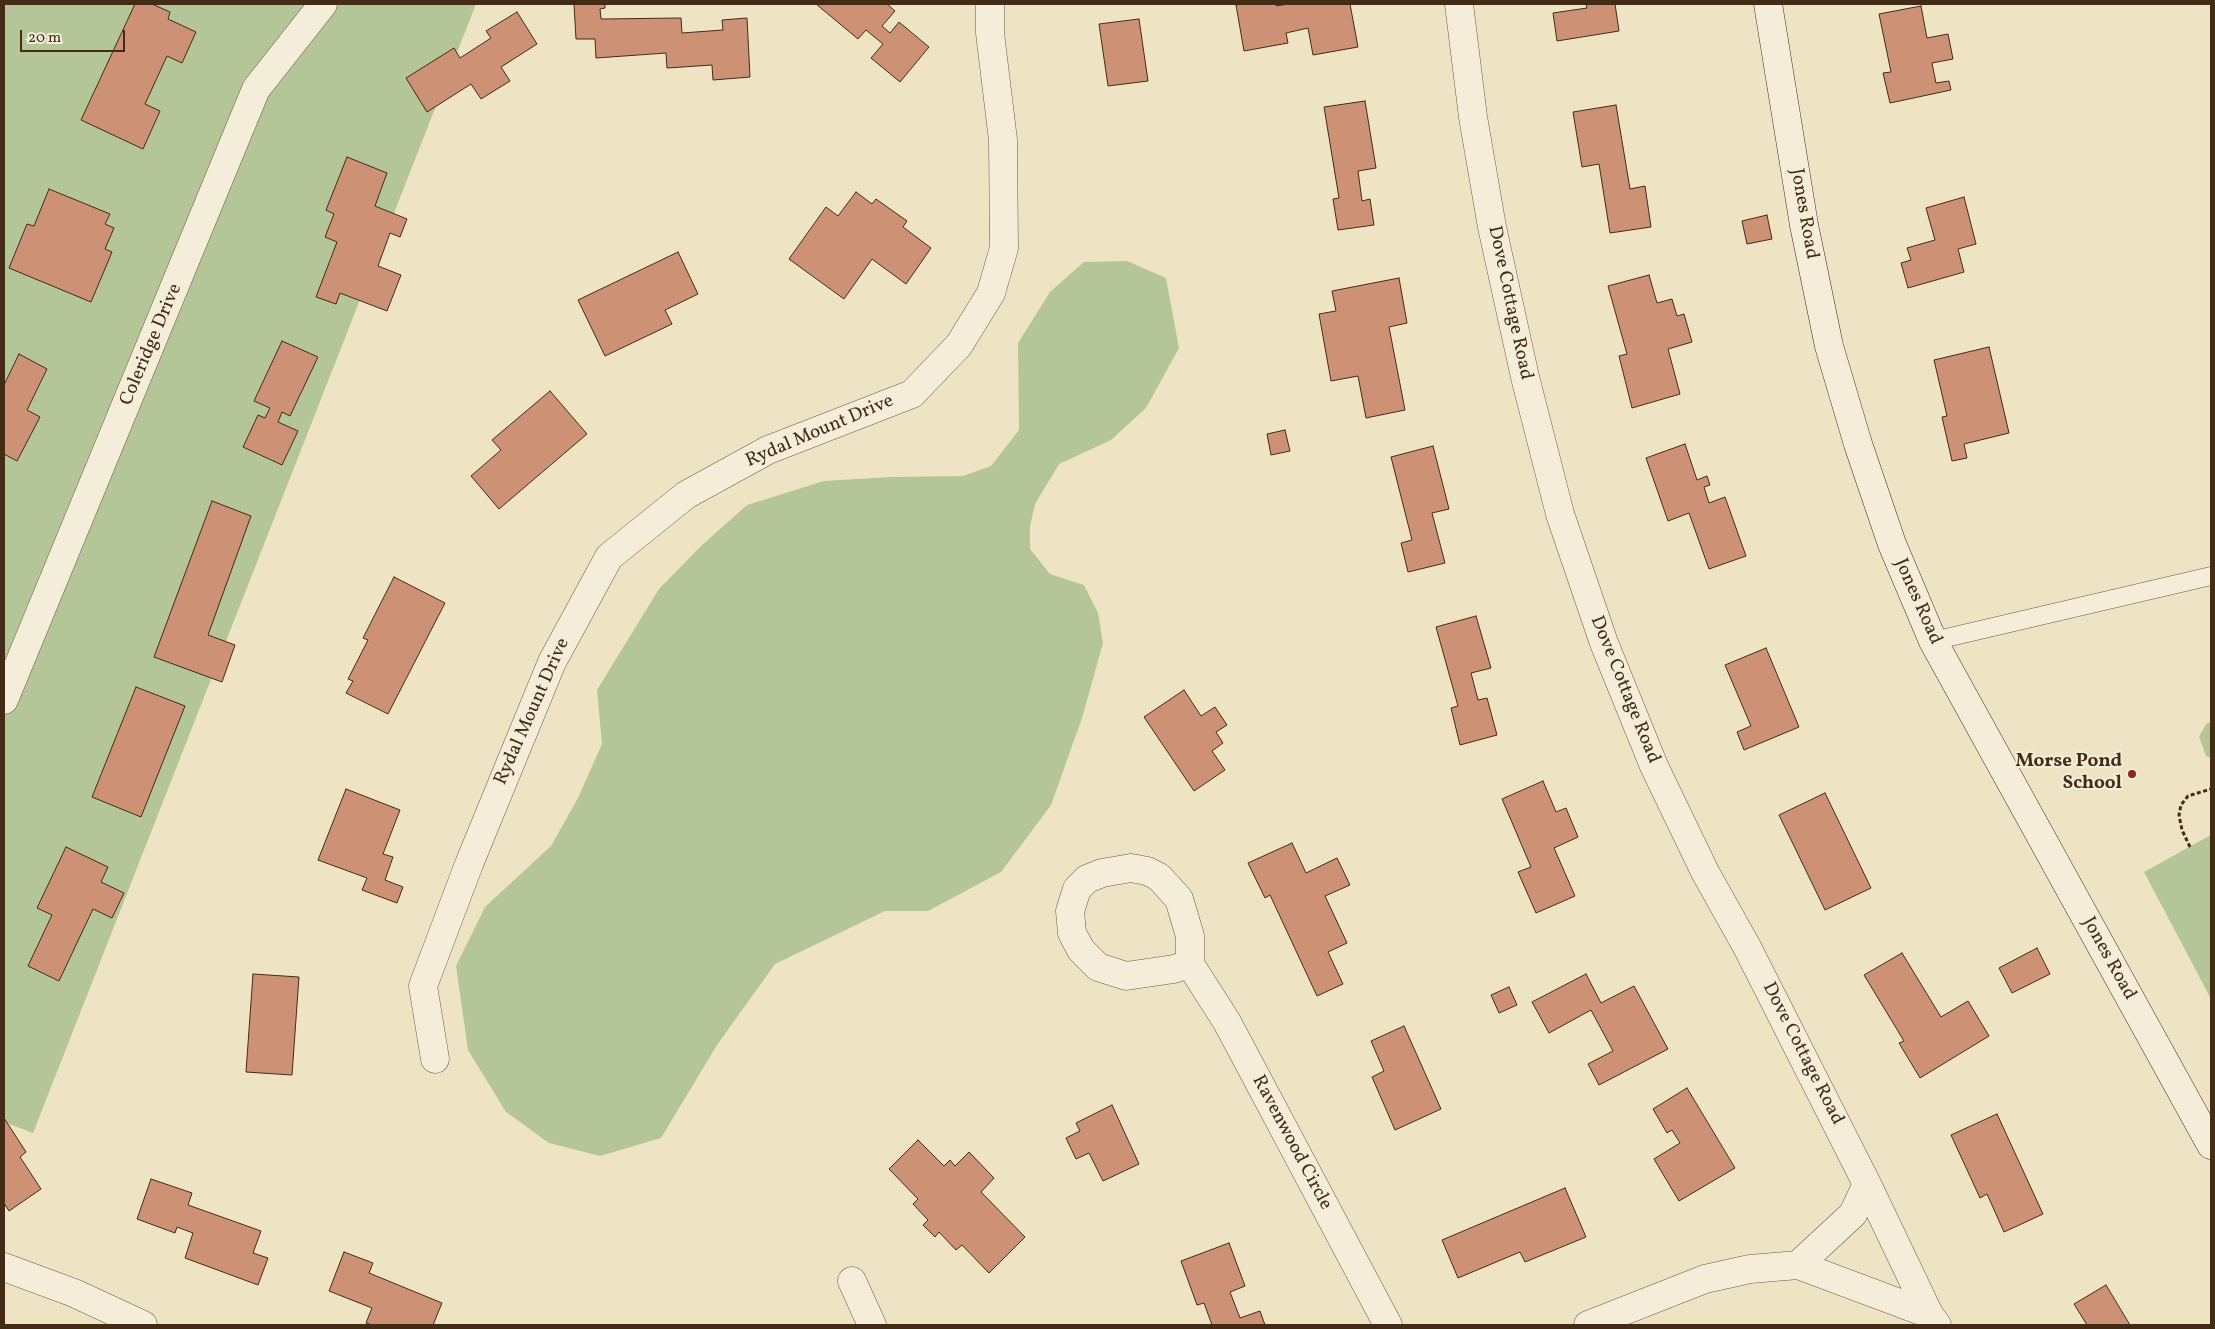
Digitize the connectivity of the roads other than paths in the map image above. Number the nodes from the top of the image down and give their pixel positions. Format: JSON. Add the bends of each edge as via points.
{"nodes":[{"id":1,"x":323,"y":4,"type":"edge"},
{"id":2,"x":990,"y":4,"type":"edge"},
{"id":3,"x":1459,"y":4,"type":"edge"},
{"id":4,"x":1768,"y":4,"type":"edge"},
{"id":5,"x":2211,"y":576,"type":"edge"},
{"id":6,"x":1933,"y":641,"type":"junction"},
{"id":7,"x":4,"y":700,"type":"edge"},
{"id":8,"x":1190,"y":964,"type":"junction"},
{"id":9,"x":435,"y":1059,"type":"dead end"},
{"id":10,"x":2211,"y":1146,"type":"edge"},
{"id":11,"x":1868,"y":1184,"type":"junction"},
{"id":12,"x":1798,"y":1265,"type":"junction"},
{"id":13,"x":4,"y":1267,"type":"edge"},
{"id":14,"x":852,"y":1280,"type":"dead end"},
{"id":15,"x":1933,"y":1320,"type":"edge"},
{"id":16,"x":143,"y":1325,"type":"edge"},
{"id":17,"x":872,"y":1325,"type":"edge"},
{"id":18,"x":1388,"y":1325,"type":"edge"},
{"id":19,"x":1588,"y":1325,"type":"edge"}],
"edges":[{"from":1,"to":7,"type":"street","name":"Coleridge Drive","via":[[256,89]]},
{"from":2,"to":9,"type":"street","name":"Rydal Mount Drive","via":[[990,33],[1003,140],[1004,248],[990,293],[960,345],[912,394],[768,450],[686,495],[609,557],[552,662],[423,986]]},
{"from":3,"to":11,"type":"street","name":"Dove Cottage Road","via":[[1488,209],[1524,377],[1560,514],[1604,643],[1654,766],[1705,872]]},
{"from":4,"to":6,"type":"street","name":"Jones Road","via":[[1804,225],[1829,346],[1889,535]]},
{"from":5,"to":6,"type":"lane"},
{"from":6,"to":10,"type":"street","name":"Jones Road"},
{"from":8,"to":8,"type":"street","via":[[1126,976],[1098,967],[1081,950],[1072,933],[1070,911],[1077,889],[1088,879],[1116,870],[1131,868],[1159,877],[1179,899],[1190,936]]},
{"from":8,"to":18,"type":"street","name":"Ravenwood Circle","via":[[1227,1022]]},
{"from":11,"to":12,"type":"street","via":[[1853,1214]]},
{"from":11,"to":15,"type":"street","name":"Dove Cottage Road"},
{"from":12,"to":15,"type":"street"},
{"from":12,"to":19,"type":"street","via":[[1750,1269],[1704,1280]]},
{"from":13,"to":16,"type":"street","via":[[74,1292]]},
{"from":14,"to":17,"type":"street"}]}
